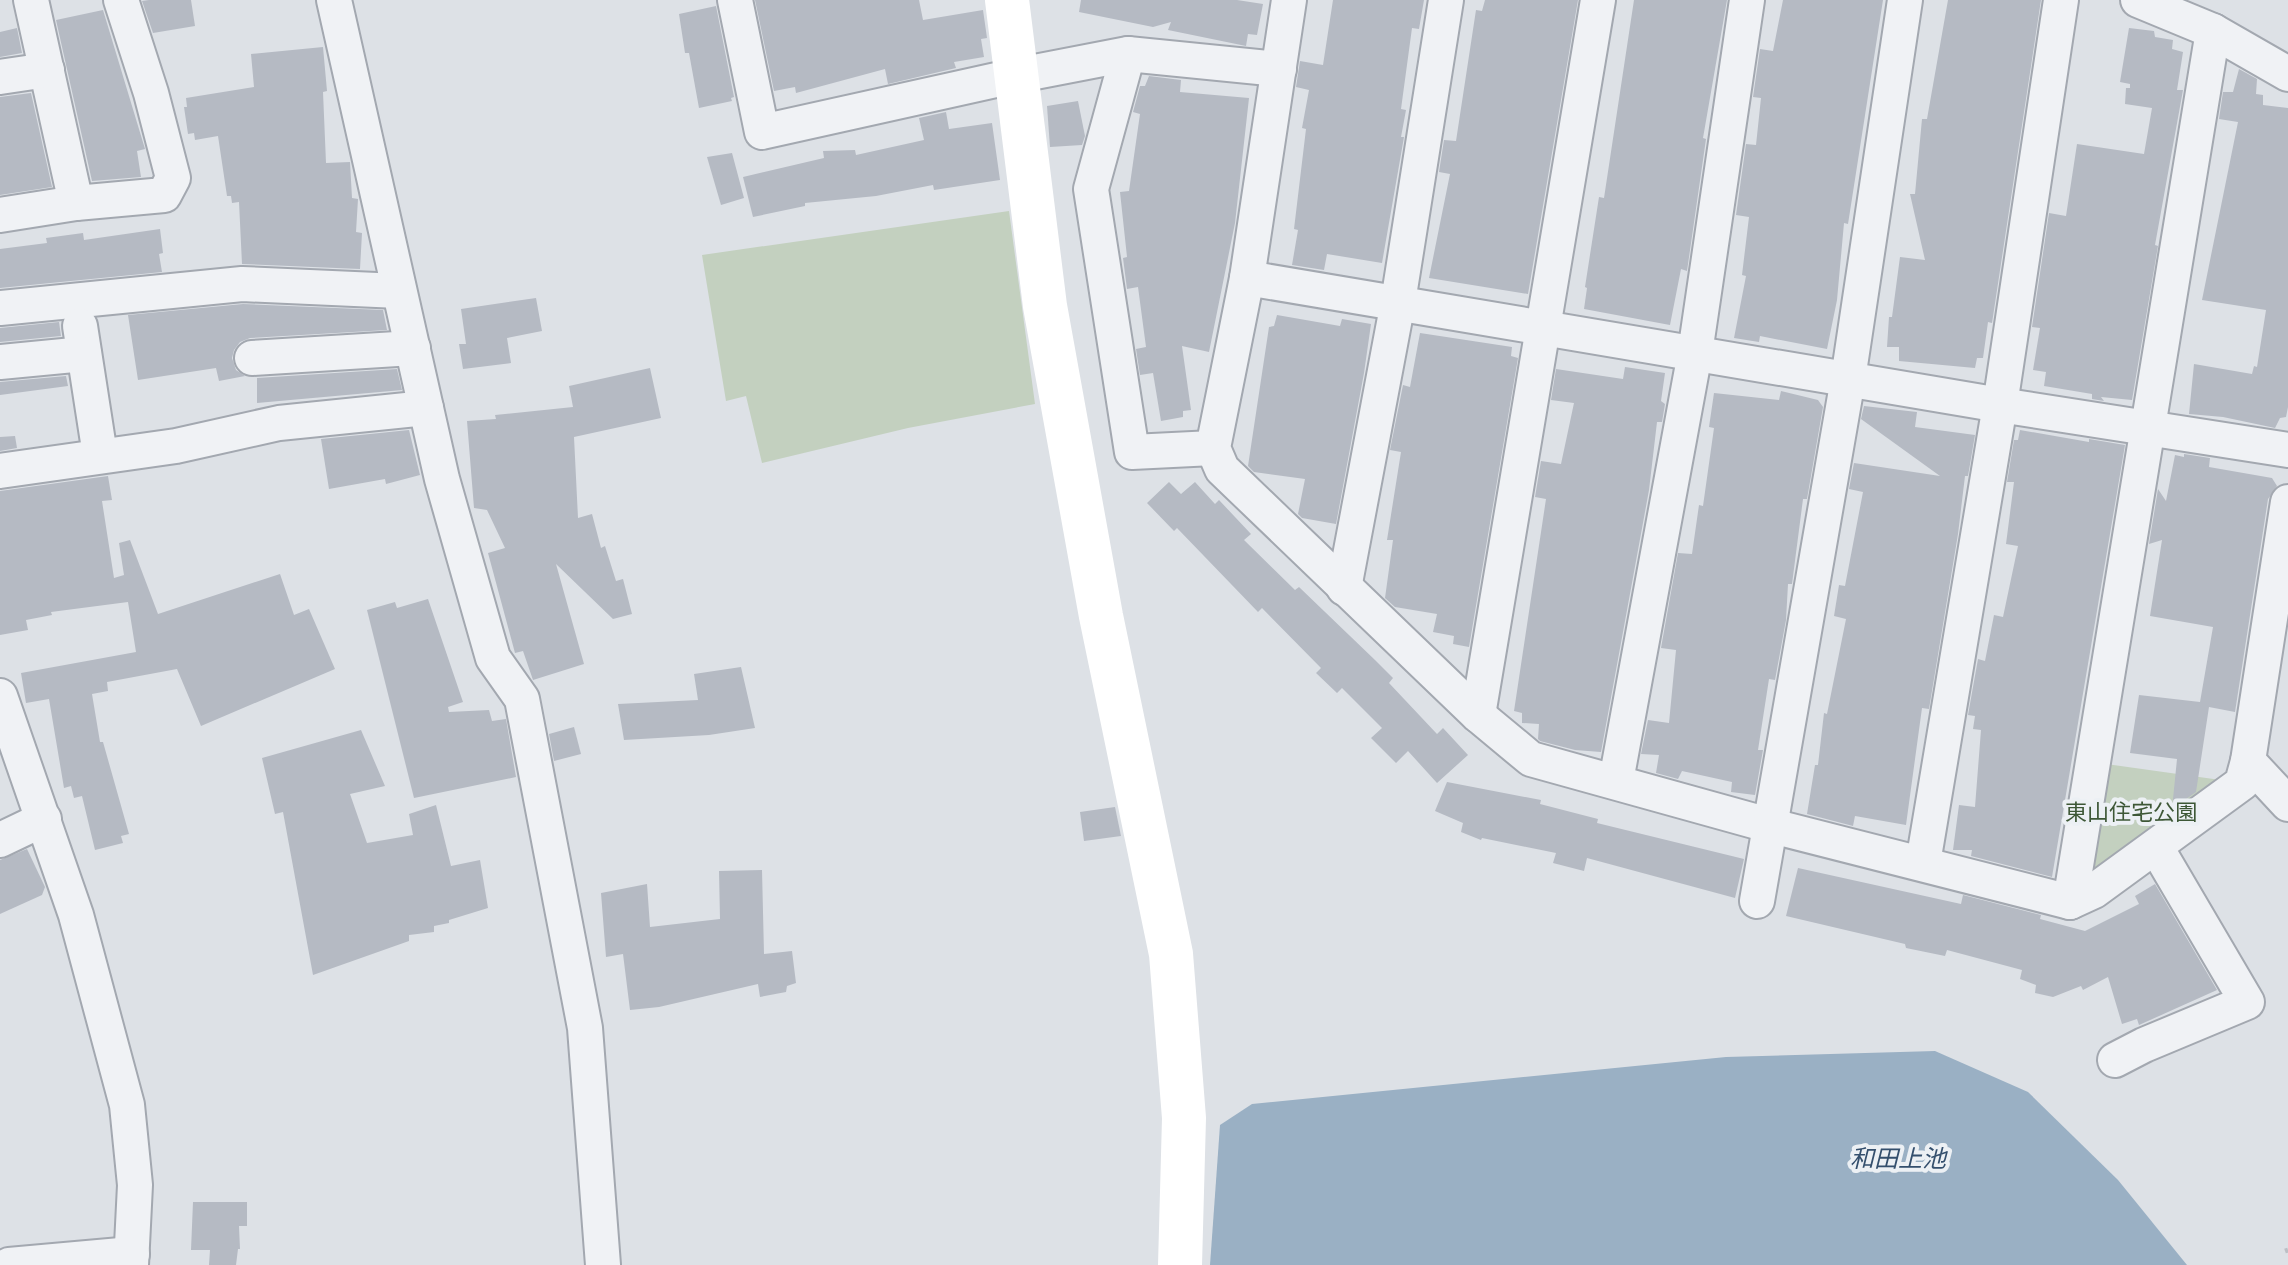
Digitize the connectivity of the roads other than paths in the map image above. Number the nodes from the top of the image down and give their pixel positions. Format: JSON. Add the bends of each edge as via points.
{"nodes":[{"id":1,"x":31,"y":0,"type":"edge"},
{"id":2,"x":121,"y":0,"type":"edge"},
{"id":3,"x":334,"y":0,"type":"edge"},
{"id":4,"x":735,"y":0,"type":"edge"},
{"id":5,"x":1007,"y":0,"type":"edge"},
{"id":6,"x":1289,"y":0,"type":"edge"},
{"id":7,"x":1446,"y":0,"type":"edge"},
{"id":8,"x":1598,"y":0,"type":"edge"},
{"id":9,"x":1747,"y":0,"type":"edge"},
{"id":10,"x":1905,"y":0,"type":"edge"},
{"id":11,"x":2061,"y":0,"type":"edge"},
{"id":12,"x":2138,"y":0,"type":"edge"},
{"id":13,"x":2213,"y":31,"type":"junction"},
{"id":14,"x":1128,"y":54,"type":"junction"},
{"id":15,"x":1279,"y":69,"type":"junction"},
{"id":16,"x":47,"y":70,"type":"junction"},
{"id":17,"x":2288,"y":74,"type":"edge"},
{"id":18,"x":1014,"y":76,"type":"junction"},
{"id":19,"x":0,"y":77,"type":"edge"},
{"id":20,"x":76,"y":203,"type":"junction"},
{"id":21,"x":0,"y":215,"type":"edge"},
{"id":22,"x":1247,"y":278,"type":"junction"},
{"id":23,"x":399,"y":291,"type":"junction"},
{"id":24,"x":1398,"y":302,"type":"junction"},
{"id":25,"x":0,"y":308,"type":"edge"},
{"id":26,"x":1544,"y":327,"type":"junction"},
{"id":27,"x":413,"y":348,"type":"junction"},
{"id":28,"x":1695,"y":353,"type":"junction"},
{"id":29,"x":252,"y":358,"type":"dead end"},
{"id":30,"x":0,"y":362,"type":"edge"},
{"id":31,"x":1848,"y":379,"type":"junction"},
{"id":32,"x":2000,"y":405,"type":"junction"},
{"id":33,"x":426,"y":408,"type":"junction"},
{"id":34,"x":2146,"y":428,"type":"junction"},
{"id":35,"x":1213,"y":448,"type":"junction"},
{"id":36,"x":2288,"y":450,"type":"edge"},
{"id":37,"x":100,"y":455,"type":"junction"},
{"id":38,"x":0,"y":471,"type":"edge"},
{"id":39,"x":2288,"y":502,"type":"edge"},
{"id":40,"x":1344,"y":588,"type":"junction"},
{"id":41,"x":2279,"y":626,"type":"edge"},
{"id":42,"x":0,"y":696,"type":"edge"},
{"id":43,"x":1478,"y":715,"type":"junction"},
{"id":44,"x":2248,"y":761,"type":"junction"},
{"id":45,"x":1616,"y":781,"type":"junction"},
{"id":46,"x":2288,"y":804,"type":"edge"},
{"id":47,"x":44,"y":819,"type":"junction"},
{"id":48,"x":1772,"y":826,"type":"junction"},
{"id":49,"x":0,"y":840,"type":"edge"},
{"id":50,"x":2156,"y":847,"type":"junction"},
{"id":51,"x":1923,"y":863,"type":"junction"},
{"id":52,"x":1757,"y":901,"type":"dead end"},
{"id":53,"x":2070,"y":902,"type":"junction"},
{"id":54,"x":2115,"y":1060,"type":"dead end"},
{"id":55,"x":132,"y":1259,"type":"edge"},
{"id":56,"x":9,"y":1265,"type":"edge"},
{"id":57,"x":603,"y":1265,"type":"edge"},
{"id":58,"x":1180,"y":1265,"type":"edge"}],
"edges":[{"from":1,"to":16,"type":"street"},
{"from":2,"to":20,"type":"street","via":[[173,178],[164,195]]},
{"from":3,"to":23,"type":"street"},
{"from":4,"to":18,"type":"street","via":[[762,132]]},
{"from":5,"to":18,"type":"street"},
{"from":6,"to":15,"type":"street"},
{"from":7,"to":24,"type":"street"},
{"from":8,"to":26,"type":"street"},
{"from":9,"to":28,"type":"street"},
{"from":10,"to":31,"type":"street"},
{"from":11,"to":32,"type":"street"},
{"from":12,"to":13,"type":"street"},
{"from":13,"to":17,"type":"street"},
{"from":13,"to":34,"type":"street"},
{"from":14,"to":15,"type":"street"},
{"from":14,"to":18,"type":"street"},
{"from":14,"to":35,"type":"street","via":[[1091,189],[1132,452]]},
{"from":15,"to":22,"type":"street"},
{"from":16,"to":19,"type":"street"},
{"from":16,"to":20,"type":"street"},
{"from":18,"to":58,"type":"street","via":[[1045,306],[1101,616],[1171,954],[1184,1118]]},
{"from":20,"to":21,"type":"street"},
{"from":22,"to":24,"type":"street"},
{"from":22,"to":35,"type":"street"},
{"from":23,"to":25,"type":"street","via":[[242,284]]},
{"from":23,"to":27,"type":"street"},
{"from":24,"to":26,"type":"street"},
{"from":24,"to":40,"type":"street"},
{"from":26,"to":28,"type":"street"},
{"from":26,"to":43,"type":"street"},
{"from":27,"to":29,"type":"street"},
{"from":27,"to":33,"type":"street"},
{"from":28,"to":31,"type":"street"},
{"from":28,"to":45,"type":"street"},
{"from":30,"to":37,"type":"street","via":[[82,340]]},
{"from":31,"to":32,"type":"street"},
{"from":31,"to":48,"type":"street"},
{"from":32,"to":34,"type":"street"},
{"from":32,"to":51,"type":"street"},
{"from":33,"to":37,"type":"street","via":[[279,423],[176,446]]},
{"from":33,"to":57,"type":"street","via":[[493,658],[522,699],[585,1028]]},
{"from":34,"to":36,"type":"street"},
{"from":34,"to":53,"type":"street"},
{"from":35,"to":40,"type":"street","via":[[1222,469]]},
{"from":37,"to":38,"type":"street"},
{"from":39,"to":41,"type":"street"},
{"from":40,"to":43,"type":"street"},
{"from":41,"to":44,"type":"street"},
{"from":42,"to":47,"type":"street"},
{"from":43,"to":45,"type":"street","via":[[1531,759]]},
{"from":44,"to":46,"type":"street"},
{"from":44,"to":50,"type":"street","via":[[2242,783]]},
{"from":45,"to":48,"type":"street"},
{"from":47,"to":49,"type":"street"},
{"from":47,"to":55,"type":"street","via":[[127,1105],[135,1185]]},
{"from":48,"to":51,"type":"street"},
{"from":48,"to":52,"type":"street"},
{"from":50,"to":53,"type":"street"},
{"from":50,"to":54,"type":"street","via":[[2247,1002]]},
{"from":51,"to":53,"type":"street"},
{"from":55,"to":56,"type":"street"}]}
